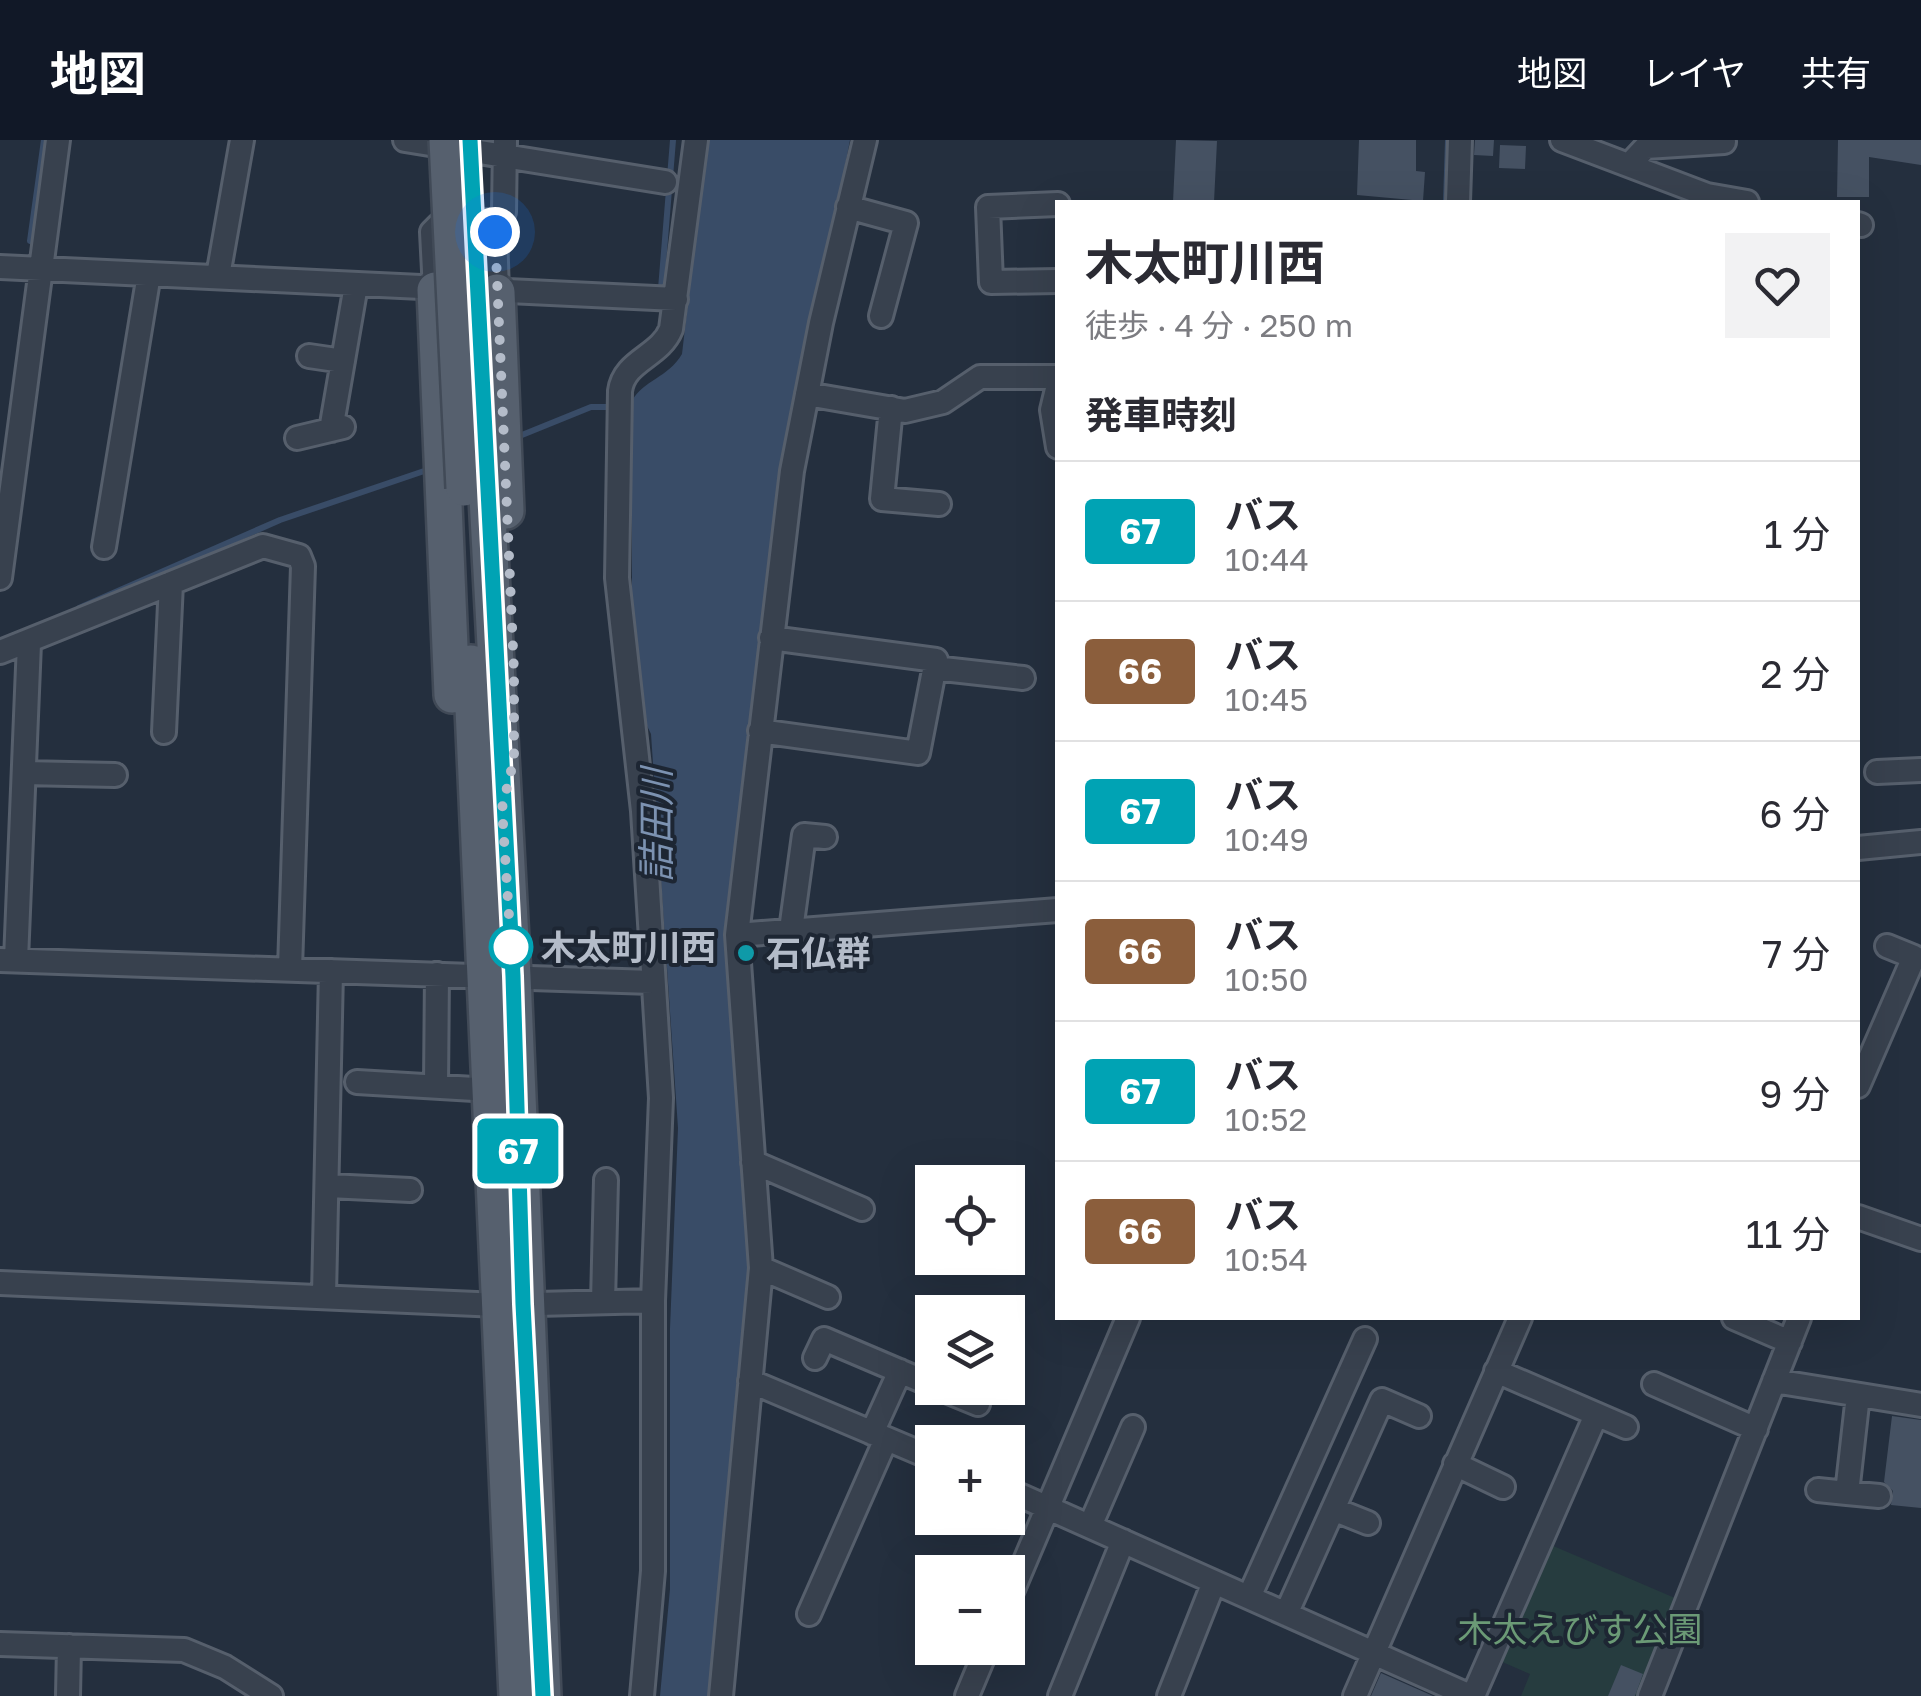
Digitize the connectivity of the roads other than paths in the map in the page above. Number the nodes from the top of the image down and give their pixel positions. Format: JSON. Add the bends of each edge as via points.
{"nodes":[{"id":1,"x":58,"y":140,"type":"edge"},
{"id":2,"x":242,"y":140,"type":"edge"},
{"id":3,"x":406,"y":140,"type":"edge"},
{"id":4,"x":448,"y":140,"type":"edge"},
{"id":5,"x":470,"y":140,"type":"edge"},
{"id":6,"x":696,"y":140,"type":"edge"},
{"id":7,"x":865,"y":140,"type":"edge"},
{"id":8,"x":1460,"y":140,"type":"edge"},
{"id":9,"x":1562,"y":140,"type":"edge"},
{"id":10,"x":1724,"y":142,"type":"edge"},
{"id":11,"x":505,"y":150,"type":"edge"},
{"id":12,"x":1629,"y":165,"type":"junction"},
{"id":13,"x":665,"y":182,"type":"dead end"},
{"id":14,"x":1458,"y":200,"type":"edge"},
{"id":15,"x":1736,"y":200,"type":"edge"},
{"id":16,"x":1055,"y":204,"type":"edge"},
{"id":17,"x":848,"y":207,"type":"junction"},
{"id":18,"x":495,"y":232,"type":"junction"},
{"id":19,"x":0,"y":267,"type":"edge"},
{"id":20,"x":42,"y":269,"type":"junction"},
{"id":21,"x":149,"y":274,"type":"junction"},
{"id":22,"x":218,"y":276,"type":"junction"},
{"id":23,"x":1055,"y":281,"type":"edge"},
{"id":24,"x":356,"y":284,"type":"junction"},
{"id":25,"x":435,"y":290,"type":"junction"},
{"id":26,"x":497,"y":292,"type":"junction"},
{"id":27,"x":676,"y":299,"type":"junction"},
{"id":28,"x":881,"y":316,"type":"dead end"},
{"id":29,"x":310,"y":356,"type":"dead end"},
{"id":30,"x":343,"y":361,"type":"junction"},
{"id":31,"x":1055,"y":377,"type":"edge"},
{"id":32,"x":807,"y":394,"type":"junction"},
{"id":33,"x":1055,"y":398,"type":"edge"},
{"id":34,"x":891,"y":408,"type":"junction"},
{"id":35,"x":1055,"y":429,"type":"edge"},
{"id":36,"x":296,"y":438,"type":"dead end"},
{"id":37,"x":475,"y":483,"type":"junction"},
{"id":38,"x":939,"y":504,"type":"dead end"},
{"id":39,"x":104,"y":547,"type":"dead end"},
{"id":40,"x":0,"y":578,"type":"edge"},
{"id":41,"x":171,"y":583,"type":"junction"},
{"id":42,"x":771,"y":638,"type":"junction"},
{"id":43,"x":30,"y":643,"type":"junction"},
{"id":44,"x":0,"y":652,"type":"edge"},
{"id":45,"x":934,"y":668,"type":"junction"},
{"id":46,"x":1023,"y":678,"type":"dead end"},
{"id":47,"x":164,"y":732,"type":"dead end"},
{"id":48,"x":760,"y":732,"type":"junction"},
{"id":49,"x":1921,"y":770,"type":"edge"},
{"id":50,"x":1877,"y":772,"type":"dead end"},
{"id":51,"x":24,"y":773,"type":"junction"},
{"id":52,"x":115,"y":775,"type":"dead end"},
{"id":53,"x":490,"y":818,"type":"junction"},
{"id":54,"x":807,"y":835,"type":"dead end"},
{"id":55,"x":1921,"y":842,"type":"edge"},
{"id":56,"x":1860,"y":848,"type":"edge"},
{"id":57,"x":1055,"y":910,"type":"edge"},
{"id":58,"x":791,"y":930,"type":"junction"},
{"id":59,"x":737,"y":935,"type":"junction"},
{"id":60,"x":1887,"y":946,"type":"dead end"},
{"id":61,"x":8,"y":960,"type":"edge"},
{"id":62,"x":290,"y":970,"type":"junction"},
{"id":63,"x":331,"y":971,"type":"junction"},
{"id":64,"x":437,"y":974,"type":"junction"},
{"id":65,"x":500,"y":976,"type":"junction"},
{"id":66,"x":652,"y":982,"type":"junction"},
{"id":67,"x":1860,"y":1081,"type":"edge"},
{"id":68,"x":357,"y":1082,"type":"dead end"},
{"id":69,"x":436,"y":1085,"type":"junction"},
{"id":70,"x":491,"y":1090,"type":"junction"},
{"id":71,"x":753,"y":1162,"type":"junction"},
{"id":72,"x":606,"y":1180,"type":"dead end"},
{"id":73,"x":329,"y":1186,"type":"junction"},
{"id":74,"x":410,"y":1190,"type":"dead end"},
{"id":75,"x":862,"y":1210,"type":"dead end"},
{"id":76,"x":1860,"y":1218,"type":"edge"},
{"id":77,"x":1921,"y":1239,"type":"edge"},
{"id":78,"x":761,"y":1268,"type":"junction"},
{"id":79,"x":0,"y":1283,"type":"edge"},
{"id":80,"x":324,"y":1295,"type":"junction"},
{"id":81,"x":828,"y":1297,"type":"dead end"},
{"id":82,"x":653,"y":1301,"type":"junction"},
{"id":83,"x":603,"y":1302,"type":"junction"},
{"id":84,"x":511,"y":1305,"type":"junction"},
{"id":85,"x":1127,"y":1320,"type":"edge"},
{"id":86,"x":1511,"y":1320,"type":"edge"},
{"id":87,"x":1739,"y":1320,"type":"edge"},
{"id":88,"x":1799,"y":1320,"type":"edge"},
{"id":89,"x":1365,"y":1340,"type":"dead end"},
{"id":90,"x":1790,"y":1342,"type":"junction"},
{"id":91,"x":815,"y":1358,"type":"dead end"},
{"id":92,"x":900,"y":1371,"type":"junction"},
{"id":93,"x":1496,"y":1371,"type":"junction"},
{"id":94,"x":915,"y":1377,"type":"edge"},
{"id":95,"x":750,"y":1381,"type":"junction"},
{"id":96,"x":1774,"y":1382,"type":"junction"},
{"id":97,"x":1654,"y":1384,"type":"dead end"},
{"id":98,"x":1858,"y":1395,"type":"junction"},
{"id":99,"x":1921,"y":1405,"type":"edge"},
{"id":100,"x":1596,"y":1414,"type":"junction"},
{"id":101,"x":1419,"y":1416,"type":"dead end"},
{"id":102,"x":1133,"y":1426,"type":"dead end"},
{"id":103,"x":1626,"y":1427,"type":"dead end"},
{"id":104,"x":1756,"y":1429,"type":"junction"},
{"id":105,"x":879,"y":1436,"type":"junction"},
{"id":106,"x":915,"y":1451,"type":"edge"},
{"id":107,"x":1454,"y":1464,"type":"junction"},
{"id":108,"x":1503,"y":1486,"type":"dead end"},
{"id":109,"x":1818,"y":1490,"type":"dead end"},
{"id":110,"x":1847,"y":1493,"type":"junction"},
{"id":111,"x":1880,"y":1496,"type":"dead end"},
{"id":112,"x":1025,"y":1497,"type":"edge"},
{"id":113,"x":1048,"y":1507,"type":"junction"},
{"id":114,"x":1333,"y":1509,"type":"junction"},
{"id":115,"x":1368,"y":1523,"type":"dead end"},
{"id":116,"x":1090,"y":1526,"type":"junction"},
{"id":117,"x":1123,"y":1541,"type":"junction"},
{"id":118,"x":1025,"y":1560,"type":"edge"},
{"id":119,"x":1214,"y":1582,"type":"junction"},
{"id":120,"x":1249,"y":1598,"type":"junction"},
{"id":121,"x":809,"y":1614,"type":"dead end"},
{"id":122,"x":1286,"y":1614,"type":"junction"},
{"id":123,"x":0,"y":1644,"type":"edge"},
{"id":124,"x":69,"y":1646,"type":"junction"},
{"id":125,"x":1373,"y":1654,"type":"junction"},
{"id":126,"x":981,"y":1665,"type":"edge"},
{"id":127,"x":249,"y":1689,"type":"edge"},
{"id":128,"x":68,"y":1696,"type":"edge"},
{"id":129,"x":270,"y":1696,"type":"edge"},
{"id":130,"x":517,"y":1696,"type":"edge"},
{"id":131,"x":543,"y":1696,"type":"edge"},
{"id":132,"x":642,"y":1696,"type":"edge"},
{"id":133,"x":721,"y":1696,"type":"edge"},
{"id":134,"x":967,"y":1696,"type":"edge"},
{"id":135,"x":1060,"y":1696,"type":"edge"},
{"id":136,"x":1168,"y":1696,"type":"edge"},
{"id":137,"x":1355,"y":1696,"type":"edge"},
{"id":138,"x":1472,"y":1696,"type":"edge"},
{"id":139,"x":1650,"y":1696,"type":"edge"}],
"edges":[{"from":1,"to":20,"type":"street"},
{"from":2,"to":22,"type":"street"},
{"from":3,"to":11,"type":"street"},
{"from":4,"to":37,"type":"main road","bridge":true},
{"from":5,"to":37,"type":"main road"},
{"from":6,"to":27,"type":"street"},
{"from":7,"to":17,"type":"street"},
{"from":8,"to":14,"type":"street"},
{"from":9,"to":12,"type":"street"},
{"from":10,"to":12,"type":"street","via":[[1646,147]]},
{"from":11,"to":13,"type":"street"},
{"from":11,"to":18,"type":"street","via":[[504,212]]},
{"from":12,"to":15,"type":"street"},
{"from":16,"to":23,"type":"street","via":[[988,207],[991,282]]},
{"from":17,"to":28,"type":"street","via":[[906,223]]},
{"from":17,"to":32,"type":"street"},
{"from":18,"to":25,"type":"street","via":[[489,221],[438,225],[432,232]]},
{"from":18,"to":26,"type":"street"},
{"from":19,"to":20,"type":"street"},
{"from":20,"to":21,"type":"street"},
{"from":20,"to":40,"type":"street"},
{"from":21,"to":22,"type":"street"},
{"from":21,"to":39,"type":"street"},
{"from":22,"to":24,"type":"street"},
{"from":24,"to":25,"type":"street"},
{"from":24,"to":30,"type":"street"},
{"from":25,"to":26,"type":"street"},
{"from":25,"to":53,"type":"main road","via":[[453,721]]},
{"from":26,"to":27,"type":"street"},
{"from":26,"to":53,"type":"main road","via":[[514,759]]},
{"from":27,"to":66,"type":"street","via":[[666,342],[627,370],[620,391],[617,578],[640,776]]},
{"from":29,"to":30,"type":"street"},
{"from":30,"to":36,"type":"street","via":[[339,428]]},
{"from":31,"to":34,"type":"street","via":[[980,377],[943,402]]},
{"from":32,"to":34,"type":"street"},
{"from":32,"to":42,"type":"street"},
{"from":33,"to":35,"type":"street"},
{"from":34,"to":38,"type":"street","via":[[882,499]]},
{"from":37,"to":53,"type":"main road"},
{"from":41,"to":43,"type":"street"},
{"from":41,"to":47,"type":"street"},
{"from":41,"to":62,"type":"street","via":[[263,546],[299,556],[303,566]]},
{"from":42,"to":45,"type":"street","via":[[936,660]]},
{"from":42,"to":48,"type":"street"},
{"from":43,"to":44,"type":"street"},
{"from":43,"to":51,"type":"street"},
{"from":45,"to":46,"type":"street"},
{"from":45,"to":48,"type":"street","via":[[918,753]]},
{"from":48,"to":59,"type":"street"},
{"from":49,"to":50,"type":"street"},
{"from":51,"to":52,"type":"street"},
{"from":51,"to":61,"type":"street"},
{"from":53,"to":65,"type":"main road"},
{"from":54,"to":58,"type":"street"},
{"from":55,"to":56,"type":"street"},
{"from":57,"to":58,"type":"street"},
{"from":58,"to":59,"type":"street"},
{"from":59,"to":71,"type":"street"},
{"from":60,"to":67,"type":"street","via":[[1914,957]]},
{"from":61,"to":62,"type":"street"},
{"from":62,"to":63,"type":"street"},
{"from":63,"to":64,"type":"street"},
{"from":63,"to":73,"type":"street","via":[[324,1141]]},
{"from":64,"to":65,"type":"street"},
{"from":64,"to":69,"type":"street"},
{"from":65,"to":66,"type":"street"},
{"from":65,"to":70,"type":"main road"},
{"from":65,"to":84,"type":"main road"},
{"from":66,"to":82,"type":"street","via":[[662,1149]]},
{"from":68,"to":69,"type":"street"},
{"from":69,"to":70,"type":"street"},
{"from":70,"to":84,"type":"main road"},
{"from":71,"to":75,"type":"street"},
{"from":71,"to":78,"type":"street"},
{"from":72,"to":83,"type":"street"},
{"from":73,"to":74,"type":"street"},
{"from":73,"to":80,"type":"street"},
{"from":76,"to":77,"type":"street"},
{"from":78,"to":81,"type":"street"},
{"from":78,"to":95,"type":"street"},
{"from":79,"to":80,"type":"street"},
{"from":80,"to":84,"type":"street"},
{"from":82,"to":83,"type":"street"},
{"from":82,"to":132,"type":"street","via":[[653,1571]]},
{"from":83,"to":84,"type":"street"},
{"from":84,"to":130,"type":"main road"},
{"from":84,"to":131,"type":"main road"},
{"from":85,"to":113,"type":"street"},
{"from":86,"to":93,"type":"street"},
{"from":87,"to":90,"type":"street"},
{"from":88,"to":90,"type":"street"},
{"from":89,"to":120,"type":"street"},
{"from":90,"to":96,"type":"street"},
{"from":91,"to":92,"type":"street","via":[[824,1339]]},
{"from":92,"to":94,"type":"street"},
{"from":92,"to":105,"type":"street"},
{"from":93,"to":100,"type":"street"},
{"from":93,"to":107,"type":"street"},
{"from":95,"to":105,"type":"street"},
{"from":95,"to":133,"type":"street"},
{"from":96,"to":98,"type":"street"},
{"from":96,"to":104,"type":"street"},
{"from":97,"to":104,"type":"street"},
{"from":98,"to":99,"type":"street"},
{"from":98,"to":110,"type":"street"},
{"from":100,"to":103,"type":"street"},
{"from":100,"to":138,"type":"street"},
{"from":101,"to":114,"type":"street","via":[[1382,1400]]},
{"from":102,"to":116,"type":"street"},
{"from":104,"to":139,"type":"street"},
{"from":105,"to":106,"type":"street"},
{"from":105,"to":121,"type":"street"},
{"from":107,"to":108,"type":"street"},
{"from":107,"to":125,"type":"street"},
{"from":109,"to":110,"type":"street"},
{"from":110,"to":111,"type":"street"},
{"from":112,"to":113,"type":"street"},
{"from":113,"to":116,"type":"street"},
{"from":113,"to":118,"type":"street"},
{"from":114,"to":115,"type":"street"},
{"from":114,"to":122,"type":"street"},
{"from":116,"to":117,"type":"street"},
{"from":117,"to":119,"type":"street"},
{"from":117,"to":135,"type":"street"},
{"from":119,"to":120,"type":"street"},
{"from":119,"to":136,"type":"street"},
{"from":120,"to":122,"type":"street"},
{"from":122,"to":125,"type":"street"},
{"from":123,"to":124,"type":"street"},
{"from":124,"to":127,"type":"street","via":[[184,1650]]},
{"from":124,"to":128,"type":"street"},
{"from":125,"to":137,"type":"street"},
{"from":125,"to":138,"type":"street"},
{"from":126,"to":134,"type":"street"},
{"from":127,"to":129,"type":"street"}]}
